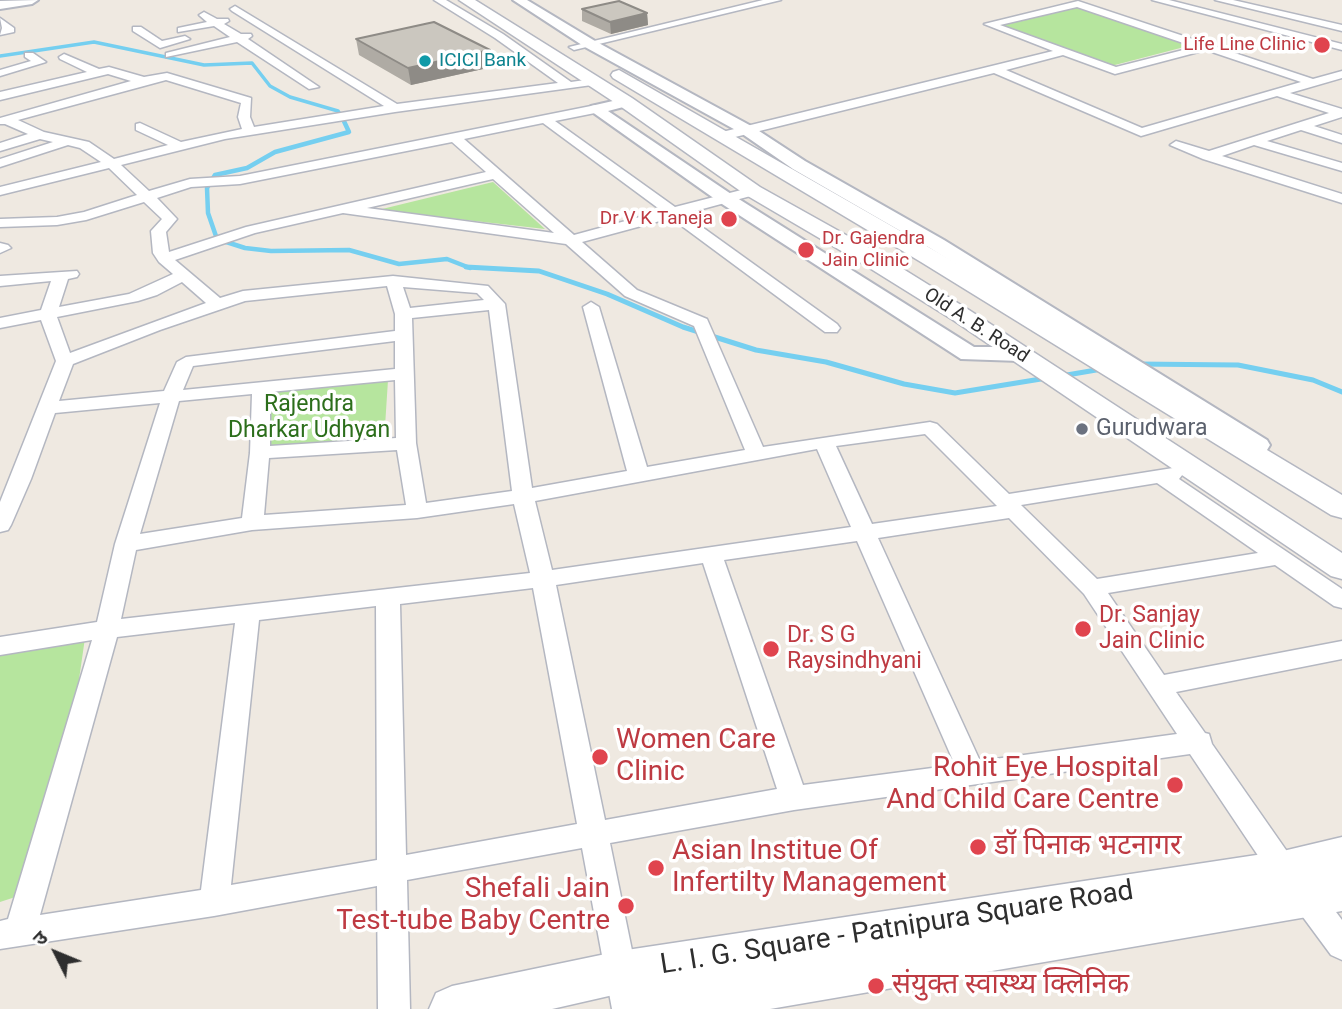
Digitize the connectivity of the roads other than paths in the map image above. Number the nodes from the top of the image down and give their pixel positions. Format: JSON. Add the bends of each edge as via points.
{"nodes":[{"id":1,"x":32,"y":0,"type":"edge"},
{"id":2,"x":439,"y":0,"type":"edge"},
{"id":3,"x":466,"y":0,"type":"edge"},
{"id":4,"x":498,"y":0,"type":"edge"},
{"id":5,"x":519,"y":0,"type":"edge"},
{"id":6,"x":776,"y":0,"type":"edge"},
{"id":7,"x":1157,"y":0,"type":"edge"},
{"id":8,"x":1220,"y":0,"type":"edge"},
{"id":9,"x":4,"y":2,"type":"edge"},
{"id":10,"x":1237,"y":2,"type":"edge"},
{"id":11,"x":1285,"y":2,"type":"dead end"},
{"id":12,"x":235,"y":9,"type":"dead end"},
{"id":13,"x":1263,"y":11,"type":"junction"},
{"id":14,"x":204,"y":15,"type":"dead end"},
{"id":15,"x":247,"y":16,"type":"junction"},
{"id":16,"x":1236,"y":20,"type":"junction"},
{"id":17,"x":0,"y":21,"type":"edge"},
{"id":18,"x":217,"y":23,"type":"junction"},
{"id":19,"x":1342,"y":28,"type":"edge"},
{"id":20,"x":136,"y":29,"type":"dead end"},
{"id":21,"x":269,"y":31,"type":"junction"},
{"id":22,"x":0,"y":32,"type":"edge"},
{"id":23,"x":193,"y":37,"type":"junction"},
{"id":24,"x":240,"y":38,"type":"junction"},
{"id":25,"x":582,"y":45,"type":"junction"},
{"id":26,"x":203,"y":46,"type":"junction"},
{"id":27,"x":1206,"y":47,"type":"junction"},
{"id":28,"x":1342,"y":47,"type":"edge"},
{"id":29,"x":1065,"y":52,"type":"junction"},
{"id":30,"x":29,"y":55,"type":"dead end"},
{"id":31,"x":170,"y":55,"type":"dead end"},
{"id":32,"x":64,"y":57,"type":"dead end"},
{"id":33,"x":995,"y":69,"type":"junction"},
{"id":34,"x":0,"y":73,"type":"edge"},
{"id":35,"x":99,"y":73,"type":"junction"},
{"id":36,"x":1342,"y":74,"type":"edge"},
{"id":37,"x":144,"y":81,"type":"junction"},
{"id":38,"x":592,"y":82,"type":"junction"},
{"id":39,"x":1314,"y":83,"type":"junction"},
{"id":40,"x":568,"y":85,"type":"junction"},
{"id":41,"x":313,"y":88,"type":"dead end"},
{"id":42,"x":1278,"y":93,"type":"junction"},
{"id":43,"x":2,"y":95,"type":"edge"},
{"id":44,"x":626,"y":102,"type":"junction"},
{"id":45,"x":395,"y":108,"type":"junction"},
{"id":46,"x":596,"y":109,"type":"junction"},
{"id":47,"x":1342,"y":113,"type":"edge"},
{"id":48,"x":545,"y":120,"type":"junction"},
{"id":49,"x":4,"y":121,"type":"edge"},
{"id":50,"x":1301,"y":126,"type":"junction"},
{"id":51,"x":140,"y":127,"type":"dead end"},
{"id":52,"x":249,"y":131,"type":"junction"},
{"id":53,"x":747,"y":131,"type":"junction"},
{"id":54,"x":40,"y":135,"type":"junction"},
{"id":55,"x":723,"y":136,"type":"junction"},
{"id":56,"x":455,"y":138,"type":"junction"},
{"id":57,"x":1342,"y":139,"type":"edge"},
{"id":58,"x":66,"y":141,"type":"junction"},
{"id":59,"x":1253,"y":141,"type":"junction"},
{"id":60,"x":1176,"y":145,"type":"dead end"},
{"id":61,"x":179,"y":146,"type":"junction"},
{"id":62,"x":0,"y":147,"type":"edge"},
{"id":63,"x":1208,"y":156,"type":"junction"},
{"id":64,"x":0,"y":163,"type":"edge"},
{"id":65,"x":113,"y":164,"type":"junction"},
{"id":66,"x":1342,"y":167,"type":"edge"},
{"id":67,"x":496,"y":174,"type":"junction"},
{"id":68,"x":0,"y":191,"type":"edge"},
{"id":69,"x":753,"y":191,"type":"junction"},
{"id":70,"x":150,"y":197,"type":"junction"},
{"id":71,"x":1342,"y":199,"type":"edge"},
{"id":72,"x":728,"y":200,"type":"junction"},
{"id":73,"x":344,"y":209,"type":"junction"},
{"id":74,"x":675,"y":214,"type":"junction"},
{"id":75,"x":0,"y":223,"type":"edge"},
{"id":76,"x":571,"y":240,"type":"junction"},
{"id":77,"x":164,"y":259,"type":"junction"},
{"id":78,"x":183,"y":275,"type":"junction"},
{"id":79,"x":0,"y":281,"type":"edge"},
{"id":80,"x":393,"y":281,"type":"junction"},
{"id":81,"x":497,"y":304,"type":"junction"},
{"id":82,"x":218,"y":305,"type":"junction"},
{"id":83,"x":592,"y":307,"type":"dead end"},
{"id":84,"x":403,"y":314,"type":"junction"},
{"id":85,"x":48,"y":315,"type":"junction"},
{"id":86,"x":0,"y":323,"type":"edge"},
{"id":87,"x":831,"y":328,"type":"dead end"},
{"id":88,"x":404,"y":335,"type":"junction"},
{"id":89,"x":1075,"y":339,"type":"junction"},
{"id":90,"x":1020,"y":354,"type":"junction"},
{"id":91,"x":65,"y":361,"type":"junction"},
{"id":92,"x":405,"y":374,"type":"junction"},
{"id":93,"x":1147,"y":384,"type":"junction"},
{"id":94,"x":261,"y":387,"type":"junction"},
{"id":95,"x":171,"y":397,"type":"junction"},
{"id":96,"x":49,"y":408,"type":"junction"},
{"id":97,"x":824,"y":442,"type":"junction"},
{"id":98,"x":406,"y":443,"type":"junction"},
{"id":99,"x":260,"y":453,"type":"junction"},
{"id":100,"x":757,"y":456,"type":"junction"},
{"id":101,"x":1197,"y":471,"type":"junction"},
{"id":102,"x":1161,"y":475,"type":"junction"},
{"id":103,"x":639,"y":476,"type":"junction"},
{"id":104,"x":21,"y":479,"type":"junction"},
{"id":105,"x":0,"y":481,"type":"edge"},
{"id":106,"x":523,"y":496,"type":"junction"},
{"id":107,"x":1342,"y":499,"type":"edge"},
{"id":108,"x":1009,"y":506,"type":"junction"},
{"id":109,"x":1342,"y":508,"type":"edge"},
{"id":110,"x":417,"y":511,"type":"junction"},
{"id":111,"x":252,"y":523,"type":"junction"},
{"id":112,"x":0,"y":525,"type":"edge"},
{"id":113,"x":866,"y":530,"type":"junction"},
{"id":114,"x":126,"y":544,"type":"junction"},
{"id":115,"x":711,"y":554,"type":"junction"},
{"id":116,"x":1279,"y":557,"type":"junction"},
{"id":117,"x":1342,"y":568,"type":"edge"},
{"id":118,"x":543,"y":579,"type":"junction"},
{"id":119,"x":1092,"y":588,"type":"junction"},
{"id":120,"x":388,"y":598,"type":"junction"},
{"id":121,"x":1342,"y":600,"type":"edge"},
{"id":122,"x":248,"y":613,"type":"junction"},
{"id":123,"x":107,"y":629,"type":"junction"},
{"id":124,"x":0,"y":646,"type":"edge"},
{"id":125,"x":1342,"y":650,"type":"edge"},
{"id":126,"x":1161,"y":685,"type":"junction"},
{"id":127,"x":1200,"y":742,"type":"junction"},
{"id":128,"x":973,"y":775,"type":"junction"},
{"id":129,"x":794,"y":799,"type":"junction"},
{"id":130,"x":592,"y":834,"type":"junction"},
{"id":131,"x":1342,"y":855,"type":"edge"},
{"id":132,"x":391,"y":870,"type":"junction"},
{"id":133,"x":1311,"y":887,"type":"edge"},
{"id":134,"x":214,"y":902,"type":"junction"},
{"id":135,"x":10,"y":934,"type":"edge"},
{"id":136,"x":1342,"y":945,"type":"edge"},
{"id":137,"x":629,"y":997,"type":"edge"},
{"id":138,"x":394,"y":1009,"type":"edge"},
{"id":139,"x":452,"y":1009,"type":"edge"}],
"edges":[{"from":1,"to":9,"type":"street"},
{"from":2,"to":40,"type":"street"},
{"from":3,"to":38,"type":"main road","name":"Old A. B. Road"},
{"from":4,"to":25,"type":"main road","name":"Old A. B. Road"},
{"from":5,"to":25,"type":"street"},
{"from":6,"to":25,"type":"street"},
{"from":7,"to":16,"type":"street"},
{"from":8,"to":10,"type":"street"},
{"from":10,"to":13,"type":"street"},
{"from":11,"to":13,"type":"street"},
{"from":12,"to":15,"type":"street"},
{"from":13,"to":16,"type":"street"},
{"from":13,"to":19,"type":"street"},
{"from":14,"to":18,"type":"street"},
{"from":15,"to":18,"type":"street"},
{"from":15,"to":21,"type":"street"},
{"from":16,"to":28,"type":"street"},
{"from":17,"to":22,"type":"street","via":[[10,30]]},
{"from":18,"to":23,"type":"street","via":[[178,28]]},
{"from":18,"to":24,"type":"street"},
{"from":20,"to":23,"type":"street","via":[[160,45]]},
{"from":21,"to":24,"type":"street"},
{"from":21,"to":45,"type":"street"},
{"from":23,"to":26,"type":"street"},
{"from":24,"to":26,"type":"street"},
{"from":24,"to":41,"type":"street"},
{"from":25,"to":53,"type":"street"},
{"from":25,"to":55,"type":"main road","name":"Old A. B. Road"},
{"from":26,"to":31,"type":"street"},
{"from":27,"to":29,"type":"street","via":[[1115,71]]},
{"from":27,"to":29,"type":"street","via":[[1078,4],[989,24]]},
{"from":27,"to":39,"type":"street"},
{"from":29,"to":33,"type":"street"},
{"from":30,"to":34,"type":"street","via":[[40,62]]},
{"from":32,"to":35,"type":"street"},
{"from":33,"to":42,"type":"street","via":[[1141,132]]},
{"from":33,"to":53,"type":"street"},
{"from":35,"to":37,"type":"street","via":[[109,70]]},
{"from":35,"to":43,"type":"street"},
{"from":36,"to":39,"type":"street"},
{"from":37,"to":49,"type":"street"},
{"from":37,"to":52,"type":"street","via":[[167,76],[247,101],[244,117]]},
{"from":38,"to":40,"type":"street"},
{"from":38,"to":44,"type":"main road","name":"Old A. B. Road"},
{"from":39,"to":42,"type":"street"},
{"from":40,"to":45,"type":"street"},
{"from":42,"to":47,"type":"street"},
{"from":44,"to":46,"type":"street"},
{"from":44,"to":69,"type":"main road","name":"Old A. B. Road"},
{"from":45,"to":52,"type":"street"},
{"from":46,"to":48,"type":"street"},
{"from":46,"to":72,"type":"street"},
{"from":47,"to":50,"type":"street"},
{"from":48,"to":56,"type":"street"},
{"from":48,"to":74,"type":"street"},
{"from":49,"to":54,"type":"street"},
{"from":50,"to":57,"type":"street"},
{"from":50,"to":59,"type":"street"},
{"from":51,"to":61,"type":"street"},
{"from":52,"to":61,"type":"street"},
{"from":53,"to":55,"type":"street"},
{"from":53,"to":89,"type":"street","via":[[937,244]]},
{"from":54,"to":58,"type":"street"},
{"from":54,"to":62,"type":"street"},
{"from":55,"to":89,"type":"main road","name":"Old A. B. Road"},
{"from":56,"to":67,"type":"street"},
{"from":56,"to":70,"type":"street","via":[[342,161],[190,183]]},
{"from":58,"to":64,"type":"street"},
{"from":58,"to":65,"type":"street","via":[[84,145]]},
{"from":59,"to":63,"type":"street"},
{"from":59,"to":66,"type":"street"},
{"from":60,"to":63,"type":"street"},
{"from":61,"to":65,"type":"street"},
{"from":63,"to":71,"type":"street"},
{"from":65,"to":68,"type":"street"},
{"from":65,"to":70,"type":"street"},
{"from":67,"to":73,"type":"street"},
{"from":67,"to":76,"type":"street"},
{"from":69,"to":72,"type":"street"},
{"from":69,"to":90,"type":"main road","name":"Old A. B. Road","via":[[863,254]]},
{"from":70,"to":75,"type":"street","via":[[86,216]]},
{"from":70,"to":77,"type":"street","via":[[170,219],[159,231]]},
{"from":72,"to":74,"type":"street"},
{"from":72,"to":90,"type":"street","via":[[969,354]]},
{"from":73,"to":76,"type":"street"},
{"from":73,"to":77,"type":"street","via":[[250,230]]},
{"from":74,"to":76,"type":"street"},
{"from":74,"to":87,"type":"street"},
{"from":76,"to":100,"type":"street","via":[[631,293],[701,323]]},
{"from":77,"to":78,"type":"street"},
{"from":78,"to":82,"type":"street"},
{"from":78,"to":85,"type":"street","via":[[132,298]]},
{"from":79,"to":85,"type":"street","via":[[67,275]]},
{"from":80,"to":81,"type":"street","via":[[482,289]]},
{"from":80,"to":82,"type":"street","via":[[243,296]]},
{"from":80,"to":84,"type":"street"},
{"from":81,"to":84,"type":"street"},
{"from":81,"to":106,"type":"street"},
{"from":82,"to":91,"type":"street"},
{"from":83,"to":103,"type":"street"},
{"from":84,"to":88,"type":"street"},
{"from":85,"to":86,"type":"street"},
{"from":85,"to":91,"type":"street"},
{"from":88,"to":92,"type":"street"},
{"from":88,"to":95,"type":"street","via":[[186,362]]},
{"from":89,"to":93,"type":"main road","name":"Old A. B. Road"},
{"from":90,"to":101,"type":"main road","name":"Old A. B. Road"},
{"from":91,"to":96,"type":"street"},
{"from":92,"to":94,"type":"street"},
{"from":92,"to":98,"type":"street"},
{"from":93,"to":107,"type":"street"},
{"from":93,"to":109,"type":"main road","name":"Old A. B. Road"},
{"from":94,"to":95,"type":"street"},
{"from":94,"to":99,"type":"street"},
{"from":95,"to":96,"type":"street"},
{"from":95,"to":114,"type":"street"},
{"from":96,"to":104,"type":"street"},
{"from":97,"to":100,"type":"street"},
{"from":97,"to":108,"type":"street","via":[[930,428]]},
{"from":97,"to":113,"type":"street"},
{"from":98,"to":99,"type":"street"},
{"from":98,"to":110,"type":"street"},
{"from":99,"to":111,"type":"street"},
{"from":100,"to":103,"type":"street"},
{"from":101,"to":102,"type":"street"},
{"from":101,"to":117,"type":"main road","name":"Old A. B. Road"},
{"from":102,"to":108,"type":"street"},
{"from":102,"to":116,"type":"street"},
{"from":103,"to":106,"type":"street"},
{"from":104,"to":105,"type":"street"},
{"from":104,"to":112,"type":"street"},
{"from":106,"to":110,"type":"street"},
{"from":106,"to":118,"type":"street"},
{"from":108,"to":113,"type":"street"},
{"from":108,"to":119,"type":"street"},
{"from":110,"to":111,"type":"street"},
{"from":111,"to":114,"type":"street"},
{"from":113,"to":115,"type":"street"},
{"from":113,"to":128,"type":"street"},
{"from":114,"to":123,"type":"street"},
{"from":115,"to":118,"type":"street"},
{"from":115,"to":129,"type":"street"},
{"from":116,"to":119,"type":"street"},
{"from":116,"to":121,"type":"street"},
{"from":118,"to":120,"type":"street"},
{"from":118,"to":130,"type":"street"},
{"from":119,"to":126,"type":"street"},
{"from":120,"to":122,"type":"street"},
{"from":120,"to":132,"type":"street"},
{"from":122,"to":123,"type":"street"},
{"from":122,"to":134,"type":"street"},
{"from":123,"to":124,"type":"street"},
{"from":123,"to":135,"type":"street"},
{"from":125,"to":126,"type":"street"},
{"from":126,"to":127,"type":"street"},
{"from":127,"to":128,"type":"street"},
{"from":127,"to":133,"type":"street"},
{"from":128,"to":129,"type":"street"},
{"from":129,"to":130,"type":"street"},
{"from":130,"to":132,"type":"street"},
{"from":130,"to":137,"type":"street"},
{"from":131,"to":133,"type":"main road","name":"L. I. G. Square - Patnipura Square Road"},
{"from":132,"to":134,"type":"street"},
{"from":132,"to":138,"type":"street"},
{"from":133,"to":136,"type":"street"},
{"from":133,"to":137,"type":"main road","name":"L. I. G. Square - Patnipura Square Road"},
{"from":134,"to":135,"type":"street"},
{"from":137,"to":139,"type":"main road","name":"L. I. G. Square - Patnipura Square Road"}]}
